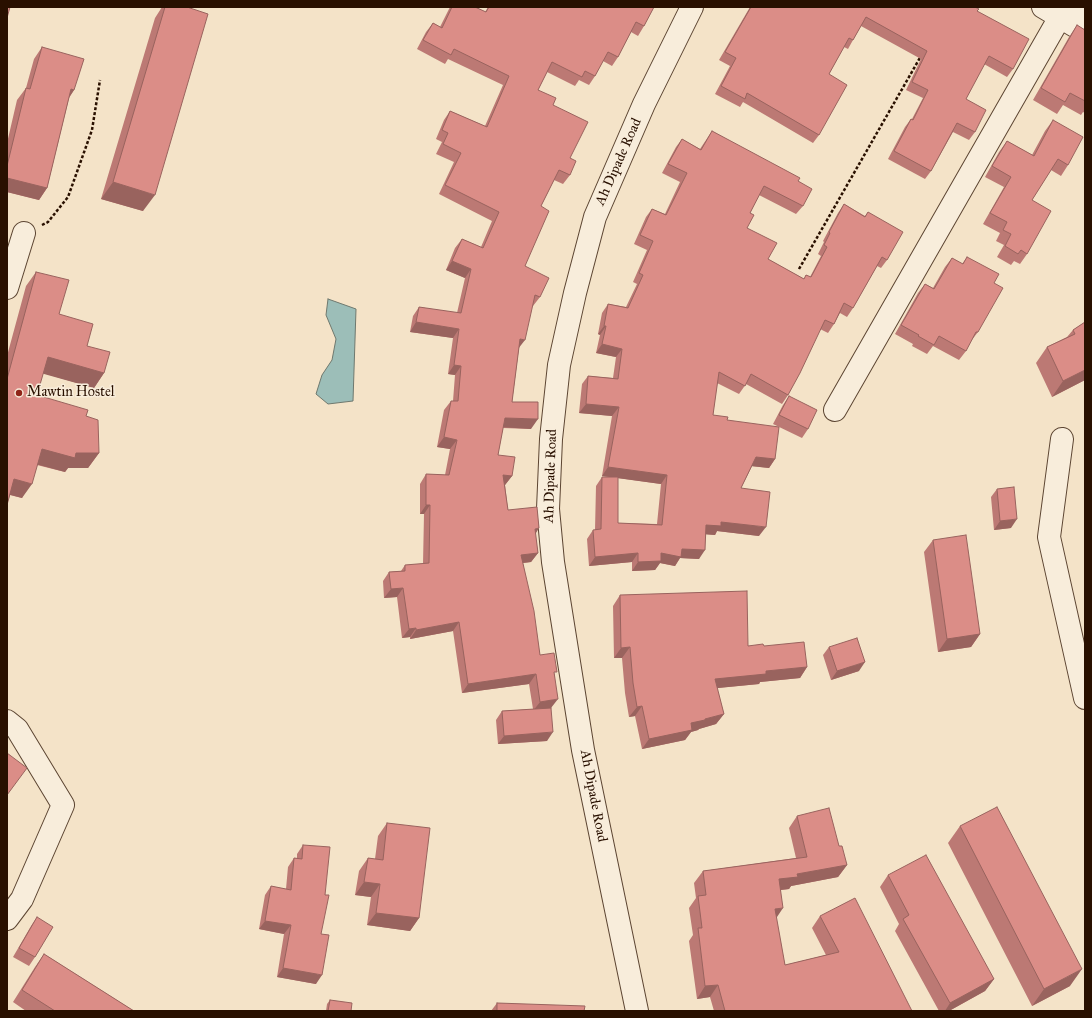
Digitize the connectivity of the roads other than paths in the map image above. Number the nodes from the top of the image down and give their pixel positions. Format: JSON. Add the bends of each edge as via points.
{"nodes":[{"id":1,"x":692,"y":7,"type":"edge"},
{"id":2,"x":1052,"y":12,"type":"edge"},
{"id":3,"x":1085,"y":13,"type":"edge"},
{"id":4,"x":1085,"y":32,"type":"edge"},
{"id":5,"x":24,"y":233,"type":"road end"},
{"id":6,"x":7,"y":288,"type":"edge"},
{"id":7,"x":835,"y":410,"type":"dead end"},
{"id":8,"x":1062,"y":439,"type":"dead end"},
{"id":9,"x":1085,"y":698,"type":"edge"},
{"id":10,"x":7,"y":722,"type":"edge"},
{"id":11,"x":7,"y":920,"type":"edge"},
{"id":12,"x":637,"y":1011,"type":"edge"}],
"edges":[{"from":1,"to":12,"type":"street","name":"Ah Dipade Road","via":[[644,104],[595,217],[559,365],[550,454],[548,508],[553,562],[583,750]]},
{"from":2,"to":3,"type":"street"},
{"from":2,"to":4,"type":"street"},
{"from":2,"to":7,"type":"street"},
{"from":5,"to":6,"type":"street"},
{"from":8,"to":9,"type":"street","via":[[1049,537]]},
{"from":10,"to":11,"type":"street","via":[[17,729],[63,805],[22,900]]}]}
